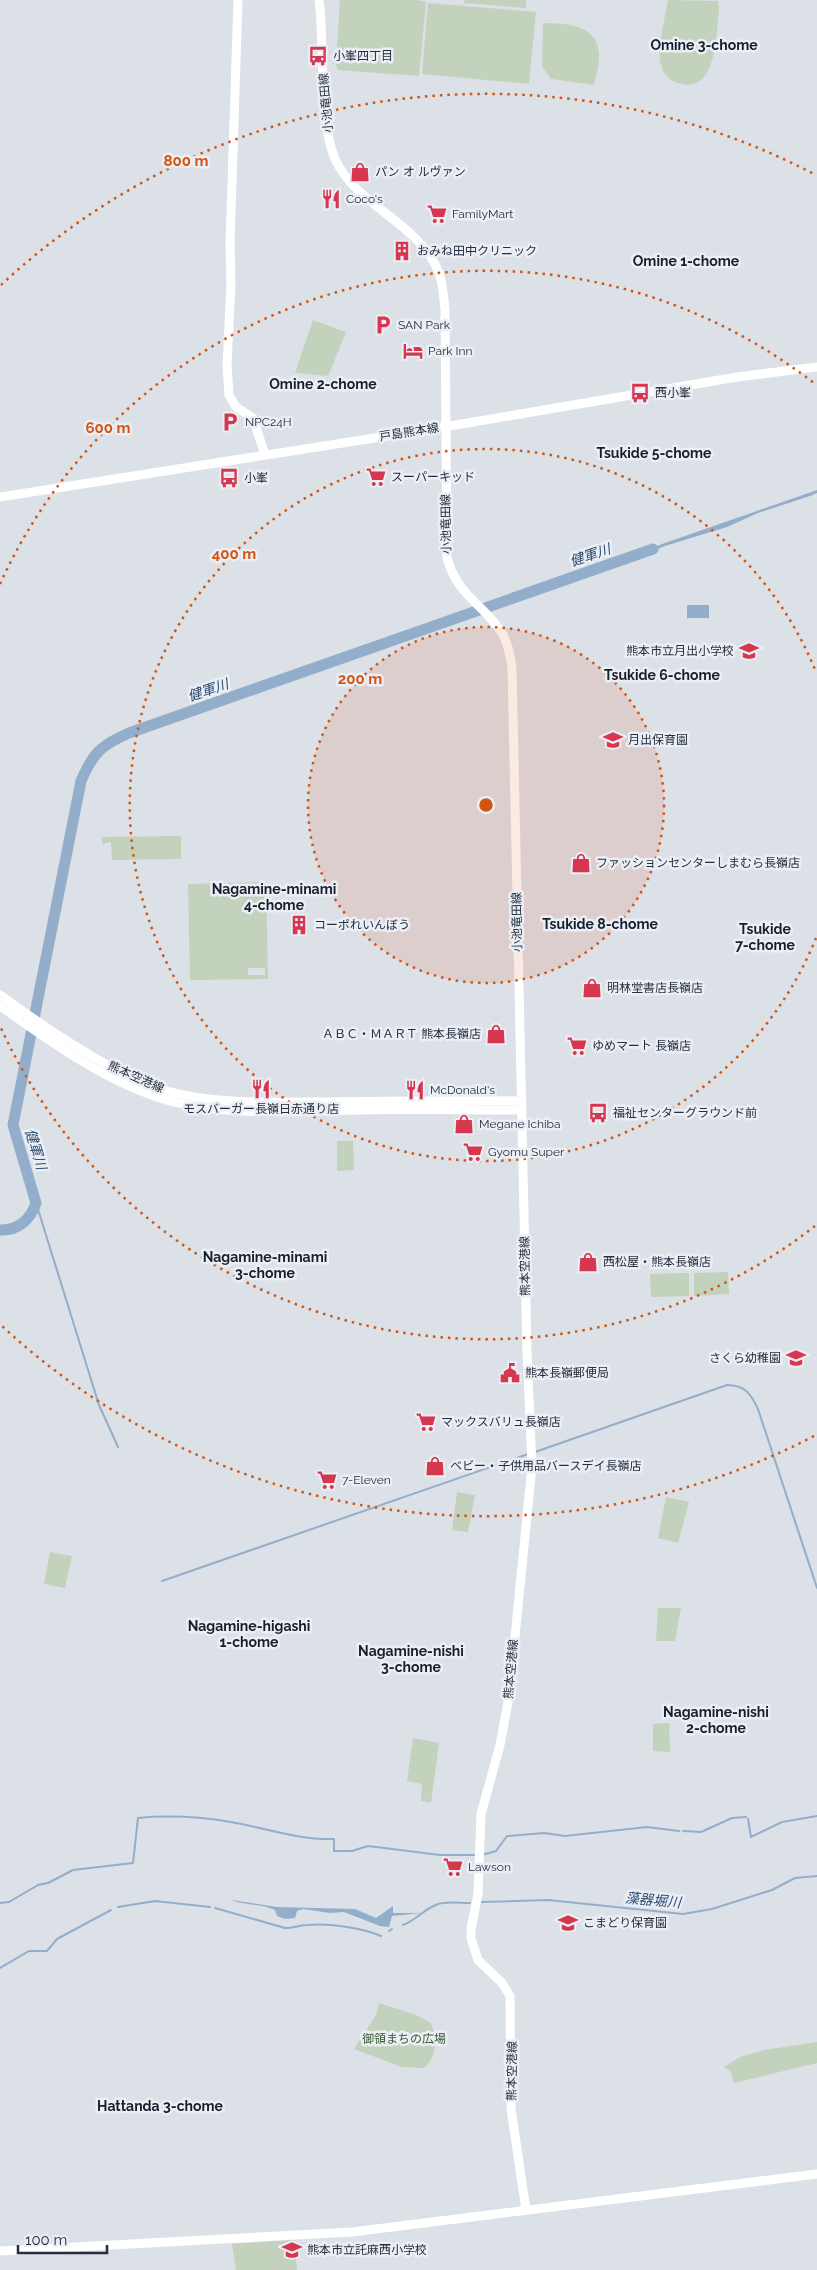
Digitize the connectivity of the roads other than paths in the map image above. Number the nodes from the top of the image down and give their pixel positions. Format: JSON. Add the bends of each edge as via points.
{"nodes":[{"id":1,"x":238,"y":0,"type":"edge"},
{"id":2,"x":319,"y":0,"type":"edge"},
{"id":3,"x":817,"y":367,"type":"edge"},
{"id":4,"x":444,"y":427,"type":"junction"},
{"id":5,"x":265,"y":455,"type":"junction"},
{"id":6,"x":0,"y":497,"type":"edge"},
{"id":7,"x":0,"y":995,"type":"edge"},
{"id":8,"x":0,"y":1006,"type":"edge"},
{"id":9,"x":522,"y":1106,"type":"junction"},
{"id":10,"x":817,"y":2174,"type":"edge"},
{"id":11,"x":526,"y":2210,"type":"junction"},
{"id":12,"x":0,"y":2251,"type":"edge"}],
"edges":[{"from":1,"to":5,"type":"main road","via":[[228,385],[231,402],[255,422]]},
{"from":2,"to":4,"type":"main road","name":"小池竜田線","via":[[327,132],[334,157],[351,185],[412,236],[439,272],[445,310]]},
{"from":3,"to":4,"type":"main road","name":"戸島熊本線","via":[[737,377]]},
{"from":4,"to":5,"type":"main road","name":"戸島熊本線"},
{"from":4,"to":9,"type":"main road","name":"小池竜田線","via":[[446,558],[455,580],[502,633],[512,666]]},
{"from":5,"to":6,"type":"main road","name":"戸島熊本線"},
{"from":7,"to":9,"type":"main road","name":"熊本空港線","via":[[122,1072],[163,1090],[190,1096],[265,1102]]},
{"from":8,"to":9,"type":"main road","name":"熊本空港線","via":[[117,1080],[161,1098],[190,1105],[302,1111]]},
{"from":9,"to":11,"type":"main road","name":"熊本空港線","via":[[532,1466],[509,1697],[481,1814],[478,1894],[471,1922],[471,1938],[478,1960],[502,1983],[510,1996],[512,2109]]},
{"from":10,"to":11,"type":"main road"},
{"from":11,"to":12,"type":"main road","via":[[349,2232]]}]}
